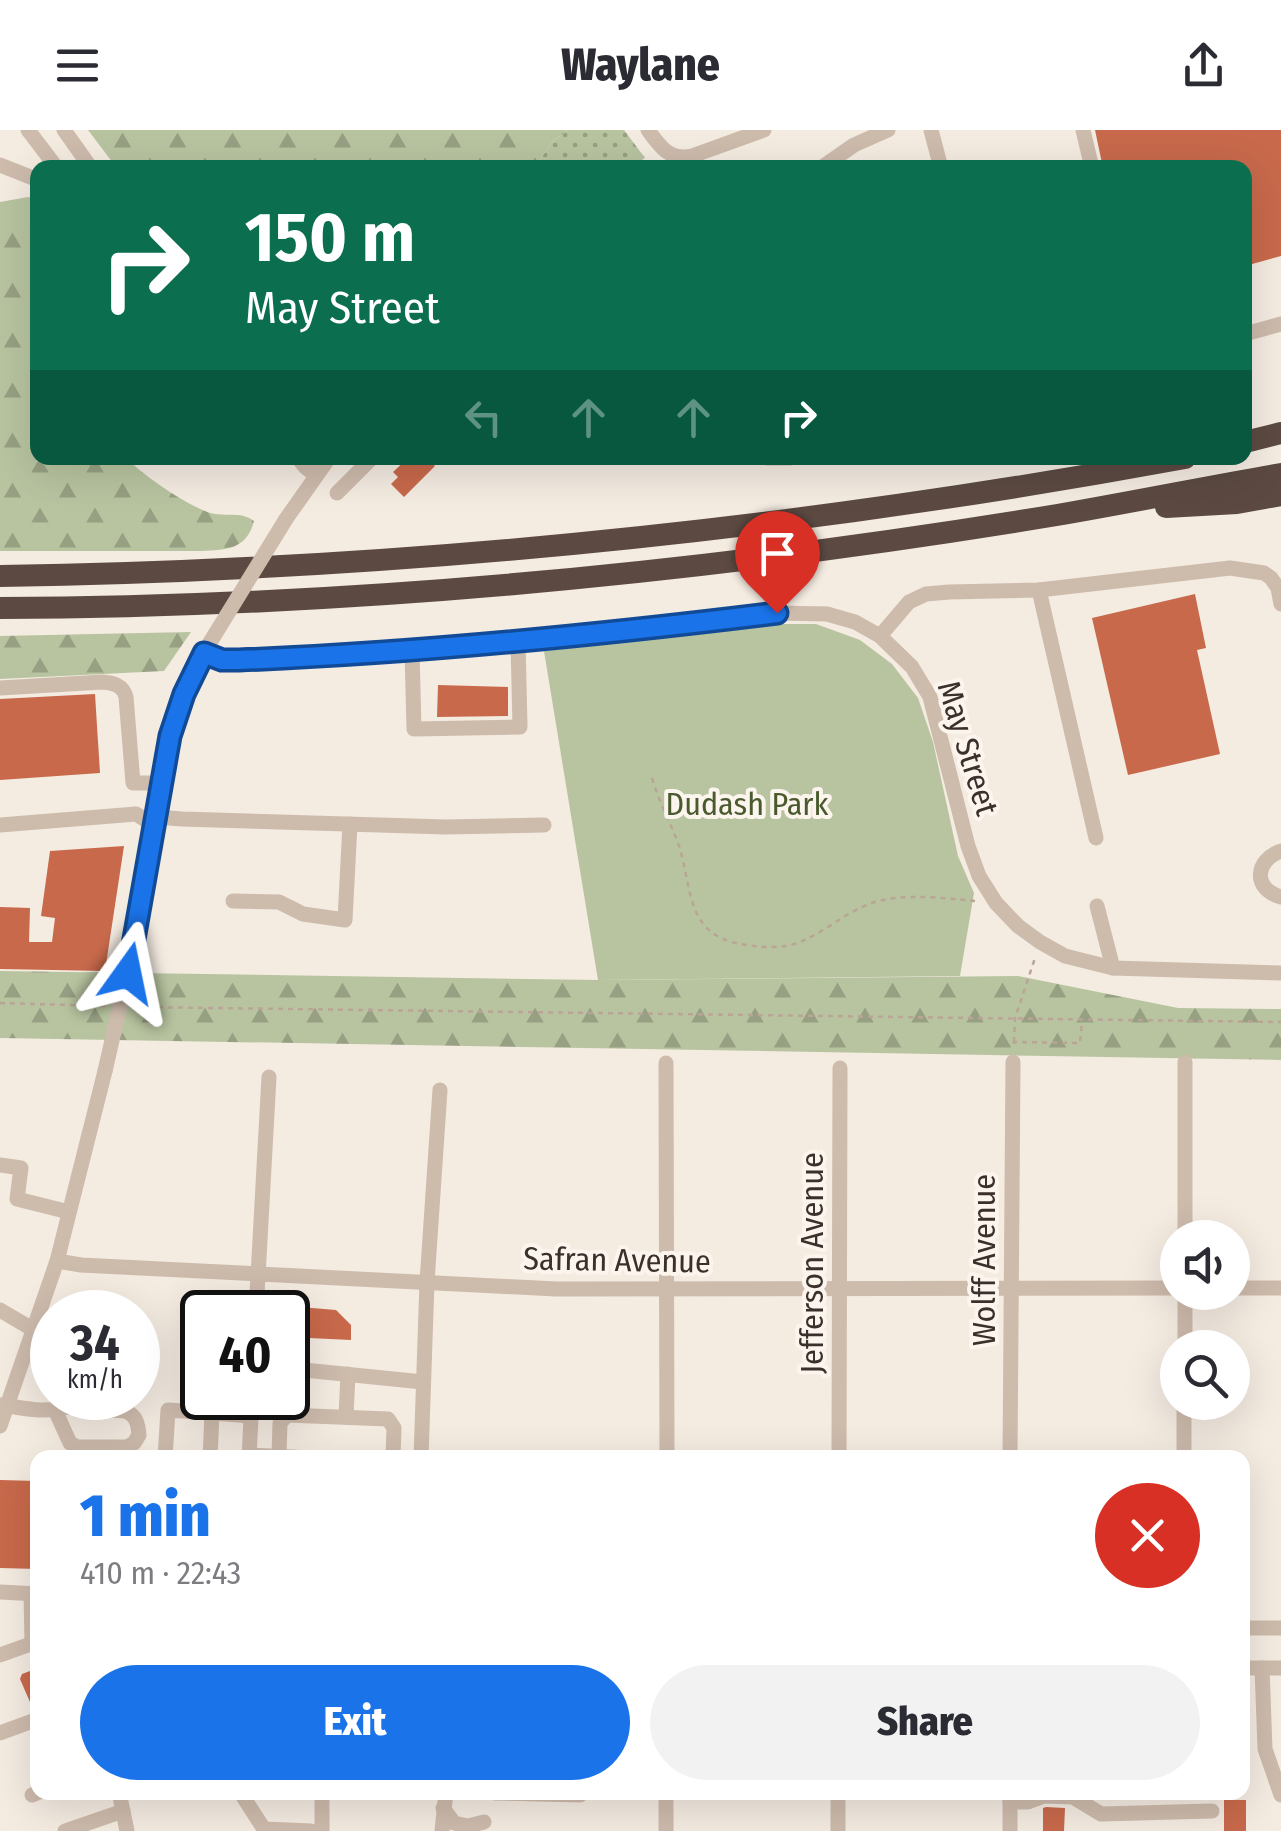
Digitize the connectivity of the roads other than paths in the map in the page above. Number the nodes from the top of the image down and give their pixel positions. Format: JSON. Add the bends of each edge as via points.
{"nodes":[{"id":1,"x":28,"y":130,"type":"edge"},
{"id":2,"x":64,"y":130,"type":"edge"},
{"id":3,"x":648,"y":130,"type":"edge"},
{"id":4,"x":764,"y":130,"type":"edge"},
{"id":5,"x":888,"y":130,"type":"edge"},
{"id":6,"x":931,"y":130,"type":"edge"},
{"id":7,"x":1082,"y":130,"type":"edge"},
{"id":8,"x":850,"y":138,"type":"edge"},
{"id":9,"x":51,"y":160,"type":"edge"},
{"id":10,"x":85,"y":160,"type":"edge"},
{"id":11,"x":828,"y":160,"type":"edge"},
{"id":12,"x":938,"y":160,"type":"edge"},
{"id":13,"x":1090,"y":160,"type":"edge"},
{"id":14,"x":0,"y":165,"type":"edge"},
{"id":15,"x":30,"y":177,"type":"edge"},
{"id":16,"x":1281,"y":324,"type":"edge"},
{"id":17,"x":1252,"y":332,"type":"edge"},
{"id":18,"x":1281,"y":436,"type":"edge"},
{"id":19,"x":1252,"y":442,"type":"edge"},
{"id":20,"x":302,"y":465,"type":"edge"},
{"id":21,"x":324,"y":465,"type":"edge"},
{"id":22,"x":365,"y":465,"type":"edge"},
{"id":23,"x":1142,"y":465,"type":"edge"},
{"id":24,"x":1281,"y":474,"type":"edge"},
{"id":25,"x":315,"y":476,"type":"junction"},
{"id":26,"x":337,"y":494,"type":"dead end"},
{"id":27,"x":1281,"y":495,"type":"edge"},
{"id":28,"x":1058,"y":514,"type":"junction"},
{"id":29,"x":0,"y":576,"type":"edge"},
{"id":30,"x":1039,"y":590,"type":"junction"},
{"id":31,"x":1281,"y":604,"type":"edge"},
{"id":32,"x":0,"y":608,"type":"edge"},
{"id":33,"x":880,"y":636,"type":"junction"},
{"id":34,"x":518,"y":642,"type":"junction"},
{"id":35,"x":206,"y":648,"type":"junction"},
{"id":36,"x":412,"y":651,"type":"junction"},
{"id":37,"x":0,"y":688,"type":"edge"},
{"id":38,"x":161,"y":783,"type":"junction"},
{"id":39,"x":155,"y":821,"type":"junction"},
{"id":40,"x":0,"y":824,"type":"edge"},
{"id":41,"x":350,"y":824,"type":"junction"},
{"id":42,"x":544,"y":825,"type":"dead end"},
{"id":43,"x":1096,"y":838,"type":"dead end"},
{"id":44,"x":1281,"y":850,"type":"edge"},
{"id":45,"x":1281,"y":897,"type":"edge"},
{"id":46,"x":234,"y":901,"type":"dead end"},
{"id":47,"x":1096,"y":906,"type":"dead end"},
{"id":48,"x":1114,"y":968,"type":"junction"},
{"id":49,"x":1281,"y":972,"type":"edge"},
{"id":50,"x":1013,"y":1062,"type":"road end"},
{"id":51,"x":1185,"y":1062,"type":"dead end"},
{"id":52,"x":666,"y":1063,"type":"dead end"},
{"id":53,"x":840,"y":1068,"type":"dead end"},
{"id":54,"x":269,"y":1077,"type":"dead end"},
{"id":55,"x":440,"y":1090,"type":"dead end"},
{"id":56,"x":0,"y":1165,"type":"edge"},
{"id":57,"x":70,"y":1212,"type":"junction"},
{"id":58,"x":1185,"y":1220,"type":"edge"},
{"id":59,"x":57,"y":1261,"type":"junction"},
{"id":60,"x":258,"y":1274,"type":"junction"},
{"id":61,"x":427,"y":1282,"type":"junction"},
{"id":62,"x":840,"y":1288,"type":"junction"},
{"id":63,"x":1011,"y":1288,"type":"junction"},
{"id":64,"x":1160,"y":1288,"type":"edge"},
{"id":65,"x":1250,"y":1288,"type":"edge"},
{"id":66,"x":1281,"y":1288,"type":"edge"},
{"id":67,"x":667,"y":1289,"type":"junction"},
{"id":68,"x":47,"y":1290,"type":"edge"},
{"id":69,"x":257,"y":1290,"type":"edge"},
{"id":70,"x":0,"y":1310,"type":"edge"},
{"id":71,"x":30,"y":1328,"type":"edge"},
{"id":72,"x":30,"y":1340,"type":"edge"},
{"id":73,"x":310,"y":1370,"type":"edge"},
{"id":74,"x":348,"y":1374,"type":"junction"},
{"id":75,"x":422,"y":1382,"type":"junction"},
{"id":76,"x":4,"y":1406,"type":"edge"},
{"id":77,"x":30,"y":1408,"type":"edge"},
{"id":78,"x":55,"y":1410,"type":"joint"},
{"id":79,"x":180,"y":1411,"type":"edge"},
{"id":80,"x":346,"y":1416,"type":"junction"},
{"id":81,"x":212,"y":1420,"type":"edge"},
{"id":82,"x":251,"y":1420,"type":"edge"},
{"id":83,"x":1184,"y":1420,"type":"edge"},
{"id":84,"x":0,"y":1426,"type":"edge"},
{"id":85,"x":166,"y":1450,"type":"edge"},
{"id":86,"x":210,"y":1450,"type":"edge"},
{"id":87,"x":249,"y":1450,"type":"edge"},
{"id":88,"x":278,"y":1450,"type":"edge"},
{"id":89,"x":393,"y":1450,"type":"edge"},
{"id":90,"x":421,"y":1450,"type":"edge"},
{"id":91,"x":667,"y":1450,"type":"edge"},
{"id":92,"x":838,"y":1450,"type":"edge"},
{"id":93,"x":1010,"y":1450,"type":"edge"},
{"id":94,"x":1184,"y":1450,"type":"edge"},
{"id":95,"x":0,"y":1592,"type":"edge"},
{"id":96,"x":30,"y":1594,"type":"edge"},
{"id":97,"x":1250,"y":1628,"type":"edge"},
{"id":98,"x":1281,"y":1628,"type":"edge"},
{"id":99,"x":30,"y":1643,"type":"edge"},
{"id":100,"x":0,"y":1656,"type":"edge"},
{"id":101,"x":1250,"y":1668,"type":"edge"},
{"id":102,"x":1262,"y":1668,"type":"junction"},
{"id":103,"x":1281,"y":1668,"type":"edge"},
{"id":104,"x":30,"y":1722,"type":"edge"},
{"id":105,"x":0,"y":1734,"type":"edge"},
{"id":106,"x":1276,"y":1765,"type":"edge"},
{"id":107,"x":1281,"y":1795,"type":"edge"},
{"id":108,"x":122,"y":1800,"type":"edge"},
{"id":109,"x":245,"y":1800,"type":"edge"},
{"id":110,"x":322,"y":1800,"type":"edge"},
{"id":111,"x":445,"y":1800,"type":"edge"},
{"id":112,"x":492,"y":1800,"type":"edge"},
{"id":113,"x":666,"y":1800,"type":"edge"},
{"id":114,"x":838,"y":1800,"type":"edge"},
{"id":115,"x":1010,"y":1800,"type":"edge"},
{"id":116,"x":1077,"y":1800,"type":"edge"},
{"id":117,"x":123,"y":1811,"type":"junction"},
{"id":118,"x":1212,"y":1811,"type":"dead end"},
{"id":119,"x":1180,"y":1812,"type":"junction"},
{"id":120,"x":482,"y":1827,"type":"edge"},
{"id":121,"x":65,"y":1831,"type":"edge"},
{"id":122,"x":127,"y":1831,"type":"edge"},
{"id":123,"x":311,"y":1831,"type":"edge"},
{"id":124,"x":322,"y":1831,"type":"edge"},
{"id":125,"x":442,"y":1831,"type":"edge"},
{"id":126,"x":666,"y":1831,"type":"edge"},
{"id":127,"x":838,"y":1831,"type":"edge"},
{"id":128,"x":1010,"y":1831,"type":"edge"},
{"id":129,"x":1180,"y":1831,"type":"edge"}],
"edges":[{"from":1,"to":9,"type":"street"},
{"from":2,"to":10,"type":"street"},
{"from":3,"to":4,"type":"street","via":[[666,152],[682,158]]},
{"from":5,"to":8,"type":"street"},
{"from":6,"to":12,"type":"street"},
{"from":7,"to":13,"type":"street"},
{"from":8,"to":11,"type":"street"},
{"from":14,"to":15,"type":"street"},
{"from":16,"to":17,"type":"street"},
{"from":18,"to":19,"type":"highway"},
{"from":20,"to":25,"type":"street"},
{"from":21,"to":25,"type":"street"},
{"from":22,"to":26,"type":"street"},
{"from":23,"to":29,"type":"highway","via":[[892,506],[549,548],[282,567]]},
{"from":24,"to":28,"type":"highway"},
{"from":25,"to":35,"type":"street","bridge":true},
{"from":27,"to":28,"type":"highway"},
{"from":28,"to":32,"type":"highway","via":[[545,580],[197,603]]},
{"from":30,"to":31,"type":"street","via":[[1230,568],[1272,578]]},
{"from":30,"to":33,"type":"street","via":[[926,594],[908,602]]},
{"from":30,"to":43,"type":"street"},
{"from":33,"to":34,"type":"street","name":"May Street","via":[[827,614],[777,613]]},
{"from":33,"to":48,"type":"street","name":"May Street","via":[[912,667],[930,697],[968,846],[996,903],[1065,956]]},
{"from":34,"to":36,"type":"street","name":"May Street"},
{"from":34,"to":36,"type":"street","via":[[520,727],[414,728]]},
{"from":35,"to":36,"type":"street","name":"May Street","via":[[222,660]]},
{"from":35,"to":38,"type":"street","via":[[178,708]]},
{"from":37,"to":38,"type":"street","via":[[112,682],[126,697],[133,783]]},
{"from":38,"to":39,"type":"street"},
{"from":39,"to":40,"type":"street","via":[[136,814]]},
{"from":39,"to":41,"type":"street"},
{"from":39,"to":57,"type":"street","bridge":true,"via":[[135,940]]},
{"from":41,"to":42,"type":"street"},
{"from":41,"to":46,"type":"street","via":[[344,920],[279,902]]},
{"from":44,"to":45,"type":"street","via":[[1260,870],[1263,886]]},
{"from":47,"to":48,"type":"street"},
{"from":48,"to":49,"type":"street","name":"May Street"},
{"from":50,"to":63,"type":"street","name":"Wolff Avenue"},
{"from":51,"to":58,"type":"street"},
{"from":52,"to":67,"type":"street"},
{"from":53,"to":62,"type":"street","name":"Jefferson Avenue"},
{"from":54,"to":60,"type":"street"},
{"from":55,"to":61,"type":"street"},
{"from":56,"to":57,"type":"street","via":[[21,1168],[16,1199]]},
{"from":57,"to":59,"type":"street"},
{"from":59,"to":60,"type":"street","name":"Safran Avenue"},
{"from":59,"to":68,"type":"street"},
{"from":60,"to":61,"type":"street","name":"Safran Avenue"},
{"from":60,"to":69,"type":"street"},
{"from":61,"to":67,"type":"street","name":"Safran Avenue"},
{"from":61,"to":75,"type":"street"},
{"from":62,"to":63,"type":"street","name":"Safran Avenue"},
{"from":62,"to":67,"type":"street","name":"Safran Avenue"},
{"from":62,"to":92,"type":"street","name":"Jefferson Avenue"},
{"from":63,"to":64,"type":"street","name":"Safran Avenue"},
{"from":63,"to":93,"type":"street","name":"Wolff Avenue"},
{"from":65,"to":66,"type":"street"},
{"from":67,"to":91,"type":"street"},
{"from":70,"to":71,"type":"street"},
{"from":72,"to":76,"type":"street"},
{"from":73,"to":74,"type":"street"},
{"from":74,"to":75,"type":"street"},
{"from":74,"to":80,"type":"street"},
{"from":75,"to":90,"type":"street"},
{"from":76,"to":77,"type":"street"},
{"from":76,"to":84,"type":"street"},
{"from":78,"to":78,"type":"street","via":[[76,1447],[127,1447],[138,1435],[136,1420],[125,1411]]},
{"from":79,"to":85,"type":"street","via":[[168,1410]]},
{"from":80,"to":88,"type":"street","via":[[287,1415]]},
{"from":80,"to":89,"type":"street","via":[[388,1420]]},
{"from":81,"to":86,"type":"street"},
{"from":82,"to":87,"type":"street"},
{"from":83,"to":94,"type":"street"},
{"from":95,"to":96,"type":"street"},
{"from":97,"to":98,"type":"street"},
{"from":99,"to":100,"type":"street"},
{"from":101,"to":102,"type":"street"},
{"from":102,"to":103,"type":"street"},
{"from":102,"to":106,"type":"street","via":[[1265,1749]]},
{"from":104,"to":105,"type":"street"},
{"from":106,"to":107,"type":"street"},
{"from":108,"to":117,"type":"street"},
{"from":109,"to":123,"type":"street","via":[[264,1829]]},
{"from":110,"to":124,"type":"street"},
{"from":111,"to":120,"type":"street","via":[[454,1823]]},
{"from":111,"to":125,"type":"street"},
{"from":112,"to":120,"type":"street"},
{"from":113,"to":126,"type":"street"},
{"from":114,"to":127,"type":"street"},
{"from":115,"to":128,"type":"street"},
{"from":116,"to":119,"type":"street","via":[[1102,1814]]},
{"from":117,"to":121,"type":"street"},
{"from":117,"to":122,"type":"street"},
{"from":118,"to":119,"type":"street"},
{"from":119,"to":129,"type":"street"}]}
